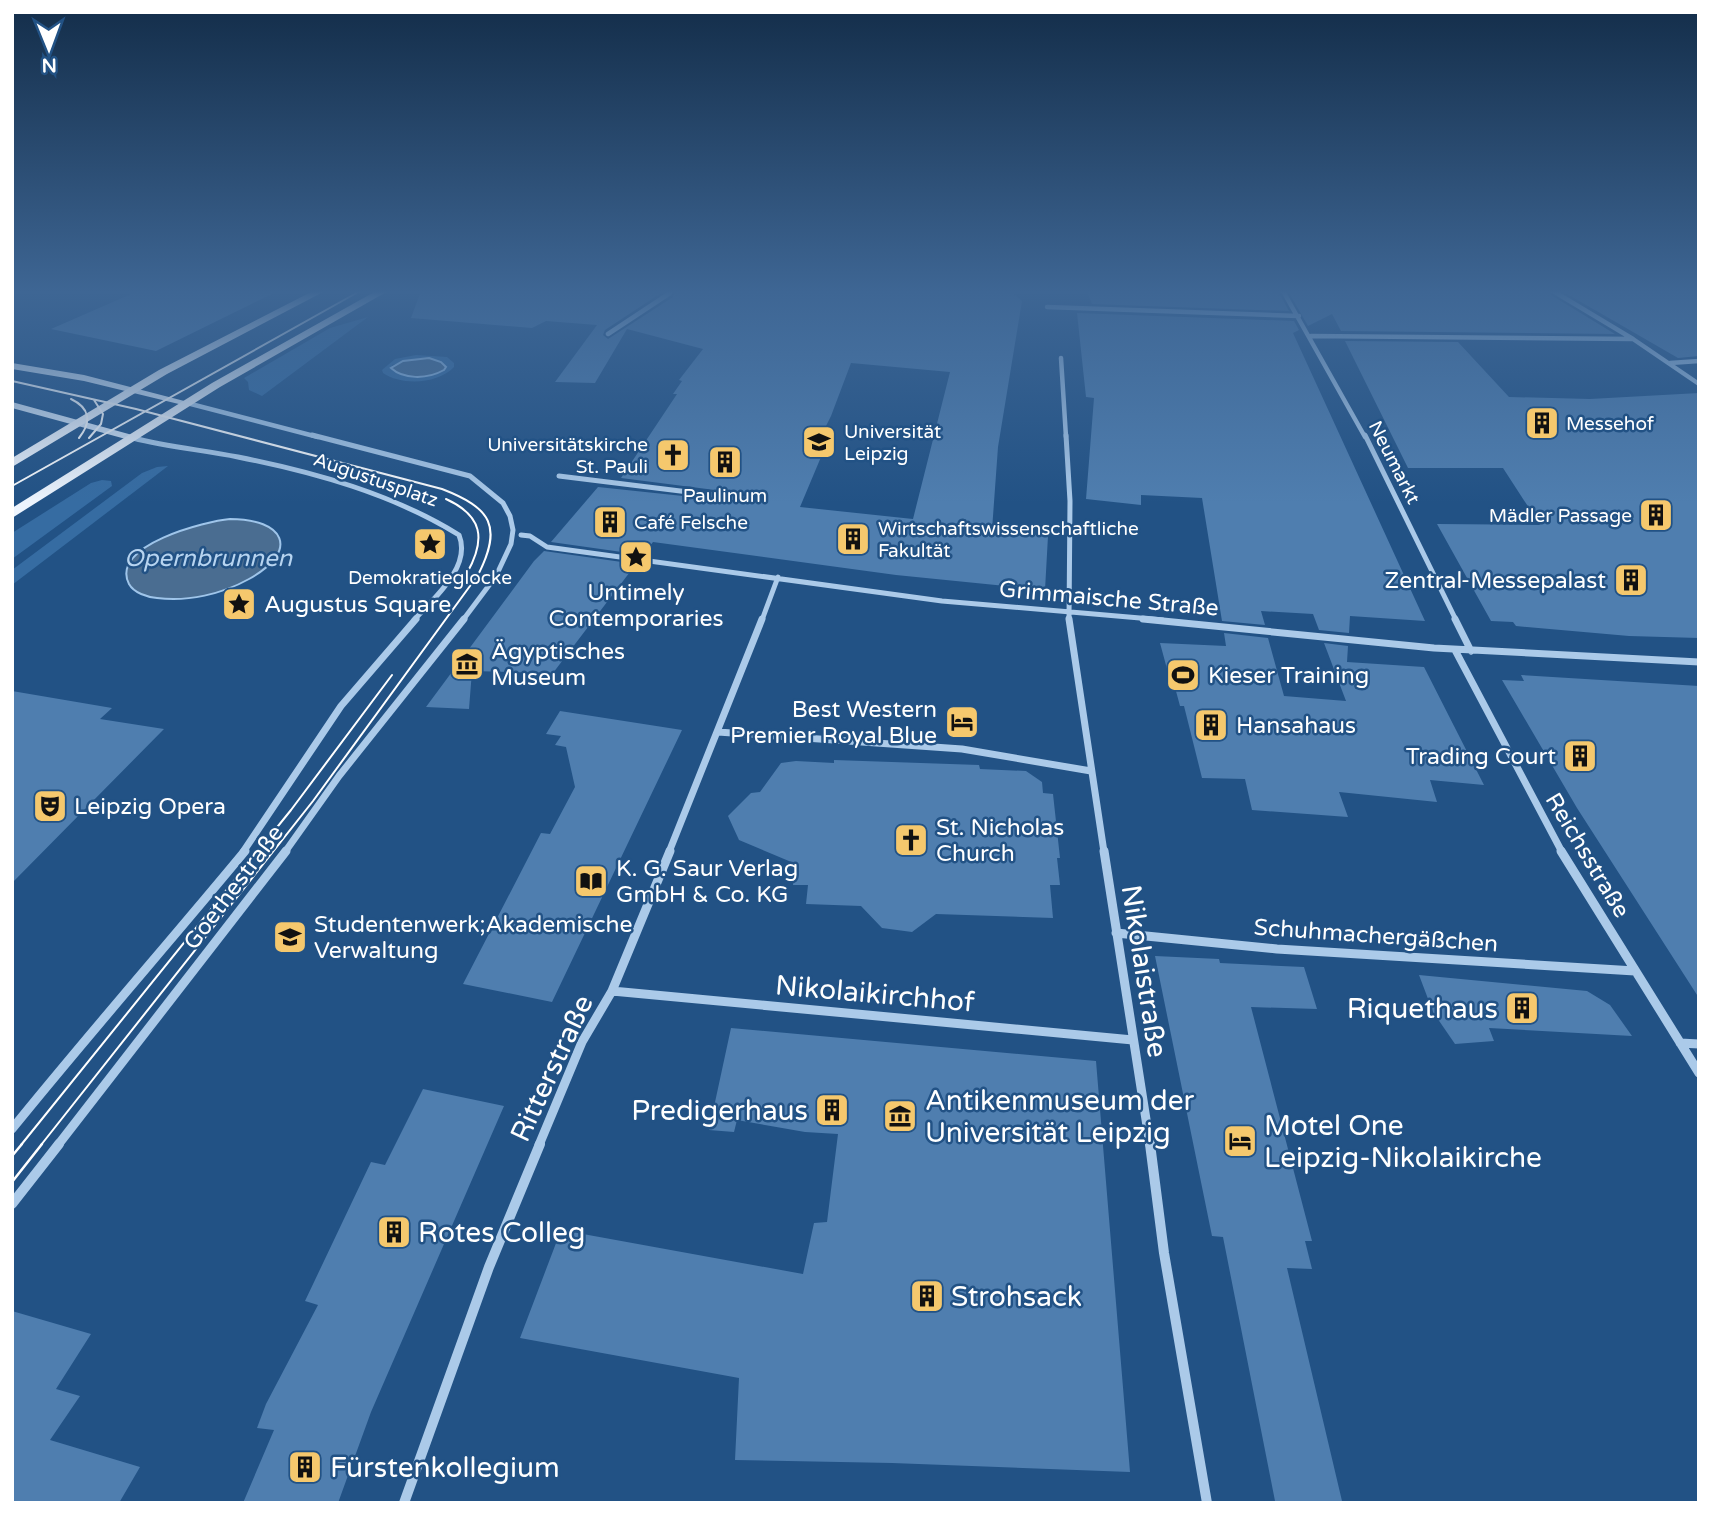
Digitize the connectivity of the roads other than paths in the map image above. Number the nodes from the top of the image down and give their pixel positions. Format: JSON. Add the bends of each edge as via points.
{"nodes":[{"id":1,"x":186,"y":362,"type":"edge"},
{"id":2,"x":259,"y":362,"type":"edge"},
{"id":3,"x":1061,"y":362,"type":"edge"},
{"id":4,"x":1325,"y":362,"type":"edge"},
{"id":5,"x":1688,"y":362,"type":"edge"},
{"id":6,"x":1669,"y":363,"type":"joint"},
{"id":7,"x":12,"y":366,"type":"edge"},
{"id":8,"x":1699,"y":384,"type":"edge"},
{"id":9,"x":133,"y":390,"type":"junction"},
{"id":10,"x":187,"y":403,"type":"junction"},
{"id":11,"x":12,"y":405,"type":"edge"},
{"id":12,"x":79,"y":423,"type":"junction"},
{"id":13,"x":133,"y":438,"type":"junction"},
{"id":14,"x":12,"y":463,"type":"edge"},
{"id":15,"x":559,"y":476,"type":"dead end"},
{"id":16,"x":744,"y":499,"type":"dead end"},
{"id":17,"x":12,"y":514,"type":"edge"},
{"id":18,"x":521,"y":535,"type":"dead end"},
{"id":19,"x":778,"y":577,"type":"junction"},
{"id":20,"x":484,"y":594,"type":"joint"},
{"id":21,"x":1068,"y":613,"type":"junction"},
{"id":22,"x":1455,"y":650,"type":"junction"},
{"id":23,"x":1471,"y":651,"type":"junction"},
{"id":24,"x":1699,"y":663,"type":"edge"},
{"id":25,"x":718,"y":732,"type":"junction"},
{"id":26,"x":310,"y":755,"type":"joint"},
{"id":27,"x":1091,"y":771,"type":"junction"},
{"id":28,"x":1116,"y":933,"type":"junction"},
{"id":29,"x":1635,"y":971,"type":"junction"},
{"id":30,"x":612,"y":991,"type":"junction"},
{"id":31,"x":1133,"y":1040,"type":"junction"},
{"id":32,"x":1679,"y":1043,"type":"junction"},
{"id":33,"x":1699,"y":1044,"type":"edge"},
{"id":34,"x":1699,"y":1073,"type":"edge"},
{"id":35,"x":12,"y":1129,"type":"edge"},
{"id":36,"x":12,"y":1204,"type":"edge"},
{"id":37,"x":404,"y":1503,"type":"edge"},
{"id":38,"x":1207,"y":1503,"type":"edge"}],
"edges":[{"from":1,"to":9,"type":"main road"},
{"from":2,"to":10,"type":"main road"},
{"from":3,"to":21,"type":"street","name":"Nikolaistraße","via":[[1070,501]]},
{"from":4,"to":23,"type":"street","name":"Neumarkt"},
{"from":5,"to":6,"type":"street"},
{"from":6,"to":8,"type":"street"},
{"from":7,"to":9,"type":"main road"},
{"from":9,"to":10,"type":"main road"},
{"from":9,"to":12,"type":"main road"},
{"from":10,"to":13,"type":"main road"},
{"from":10,"to":20,"type":"street","name":"Augustusplatz","via":[[470,476],[483,484],[507,507],[514,535],[507,560]]},
{"from":11,"to":12,"type":"main road"},
{"from":12,"to":13,"type":"main road"},
{"from":12,"to":14,"type":"main road"},
{"from":13,"to":17,"type":"main road"},
{"from":13,"to":26,"type":"street","name":"Augustusplatz","via":[[249,460],[348,486],[435,519],[462,538],[463,552],[455,570],[341,706]]},
{"from":15,"to":16,"type":"street"},
{"from":18,"to":19,"type":"street","name":"Grimmaische Straße","via":[[547,547]]},
{"from":19,"to":21,"type":"street","name":"Grimmaische Straße","via":[[942,601]]},
{"from":19,"to":25,"type":"street","name":"Ritterstraße"},
{"from":20,"to":36,"type":"street","name":"Goethestraße"},
{"from":21,"to":22,"type":"street","name":"Grimmaische Straße"},
{"from":21,"to":27,"type":"street","name":"Nikolaistraße"},
{"from":22,"to":23,"type":"street","name":"Grimmaische Straße"},
{"from":22,"to":29,"type":"street","name":"Reichsstraße","via":[[1535,806]]},
{"from":23,"to":24,"type":"street","name":"Grimmaische Straße"},
{"from":25,"to":27,"type":"street","via":[[962,749]]},
{"from":25,"to":30,"type":"street","name":"Ritterstraße"},
{"from":26,"to":35,"type":"street","name":"Goethestraße","via":[[255,838]]},
{"from":27,"to":28,"type":"street","name":"Nikolaistraße"},
{"from":28,"to":29,"type":"street","name":"Schuhmachergäßchen","via":[[1240,946]]},
{"from":28,"to":31,"type":"street","name":"Nikolaistraße"},
{"from":29,"to":32,"type":"street","name":"Reichsstraße"},
{"from":30,"to":31,"type":"street","name":"Nikolaikirchhof"},
{"from":30,"to":37,"type":"street","name":"Ritterstraße","via":[[582,1042],[489,1267]]},
{"from":31,"to":38,"type":"street","name":"Nikolaistraße"},
{"from":32,"to":33,"type":"street"},
{"from":32,"to":34,"type":"street","name":"Reichsstraße"}]}
